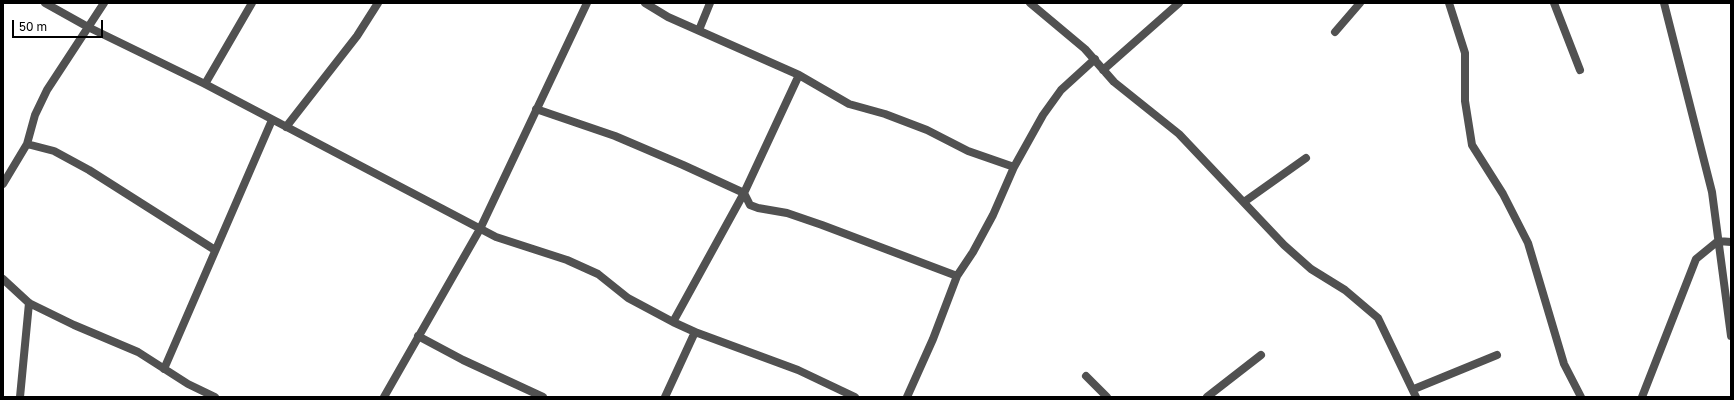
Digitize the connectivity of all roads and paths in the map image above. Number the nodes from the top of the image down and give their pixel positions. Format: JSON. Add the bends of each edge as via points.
{"nodes":[{"id":1,"x":45,"y":3,"type":"edge"},
{"id":2,"x":104,"y":3,"type":"edge"},
{"id":3,"x":252,"y":3,"type":"edge"},
{"id":4,"x":378,"y":3,"type":"edge"},
{"id":5,"x":587,"y":3,"type":"edge"},
{"id":6,"x":646,"y":3,"type":"edge"},
{"id":7,"x":710,"y":3,"type":"edge"},
{"id":8,"x":1031,"y":3,"type":"edge"},
{"id":9,"x":1179,"y":3,"type":"edge"},
{"id":10,"x":1360,"y":3,"type":"edge"},
{"id":11,"x":1449,"y":3,"type":"edge"},
{"id":12,"x":1554,"y":3,"type":"edge"},
{"id":13,"x":1664,"y":3,"type":"edge"},
{"id":14,"x":88,"y":27,"type":"junction"},
{"id":15,"x":699,"y":30,"type":"junction"},
{"id":16,"x":1335,"y":32,"type":"dead end"},
{"id":17,"x":1095,"y":59,"type":"junction"},
{"id":18,"x":1103,"y":70,"type":"junction"},
{"id":19,"x":1580,"y":70,"type":"dead end"},
{"id":20,"x":799,"y":75,"type":"junction"},
{"id":21,"x":205,"y":84,"type":"junction"},
{"id":22,"x":536,"y":109,"type":"junction"},
{"id":23,"x":272,"y":120,"type":"junction"},
{"id":24,"x":286,"y":127,"type":"junction"},
{"id":25,"x":27,"y":144,"type":"junction"},
{"id":26,"x":1306,"y":158,"type":"dead end"},
{"id":27,"x":1014,"y":167,"type":"junction"},
{"id":28,"x":3,"y":184,"type":"edge"},
{"id":29,"x":744,"y":193,"type":"junction"},
{"id":30,"x":1244,"y":202,"type":"junction"},
{"id":31,"x":480,"y":229,"type":"junction"},
{"id":32,"x":1718,"y":241,"type":"junction"},
{"id":33,"x":1731,"y":242,"type":"edge"},
{"id":34,"x":215,"y":250,"type":"junction"},
{"id":35,"x":957,"y":276,"type":"junction"},
{"id":36,"x":3,"y":279,"type":"edge"},
{"id":37,"x":30,"y":303,"type":"junction"},
{"id":38,"x":673,"y":322,"type":"junction"},
{"id":39,"x":695,"y":332,"type":"junction"},
{"id":40,"x":418,"y":336,"type":"junction"},
{"id":41,"x":1731,"y":336,"type":"edge"},
{"id":42,"x":1261,"y":355,"type":"dead end"},
{"id":43,"x":1496,"y":355,"type":"dead end"},
{"id":44,"x":164,"y":369,"type":"junction"},
{"id":45,"x":1086,"y":376,"type":"dead end"},
{"id":46,"x":1415,"y":393,"type":"edge"},
{"id":47,"x":20,"y":397,"type":"edge"},
{"id":48,"x":215,"y":397,"type":"edge"},
{"id":49,"x":384,"y":397,"type":"edge"},
{"id":50,"x":543,"y":397,"type":"edge"},
{"id":51,"x":665,"y":397,"type":"edge"},
{"id":52,"x":855,"y":397,"type":"edge"},
{"id":53,"x":908,"y":397,"type":"edge"},
{"id":54,"x":1107,"y":397,"type":"edge"},
{"id":55,"x":1207,"y":397,"type":"edge"},
{"id":56,"x":1580,"y":397,"type":"edge"},
{"id":57,"x":1642,"y":397,"type":"edge"}],
"edges":[{"from":1,"to":14,"type":"street"},
{"from":2,"to":14,"type":"street"},
{"from":3,"to":21,"type":"street"},
{"from":4,"to":24,"type":"street","via":[[357,36]]},
{"from":5,"to":22,"type":"street"},
{"from":6,"to":15,"type":"street","via":[[668,17]]},
{"from":7,"to":15,"type":"street"},
{"from":8,"to":17,"type":"street"},
{"from":9,"to":18,"type":"street"},
{"from":10,"to":16,"type":"street"},
{"from":11,"to":56,"type":"street","via":[[1465,53],[1465,101],[1472,146],[1528,243],[1564,364]]},
{"from":12,"to":19,"type":"street"},
{"from":13,"to":32,"type":"street","via":[[1712,192]]},
{"from":14,"to":21,"type":"street"},
{"from":14,"to":25,"type":"street","via":[[47,90],[35,115]]},
{"from":15,"to":20,"type":"street"},
{"from":17,"to":18,"type":"street"},
{"from":17,"to":27,"type":"street","via":[[1061,90],[1043,115]]},
{"from":18,"to":30,"type":"street","via":[[1114,82],[1179,134]]},
{"from":20,"to":27,"type":"street","via":[[849,104],[927,130],[968,151]]},
{"from":20,"to":29,"type":"street"},
{"from":21,"to":23,"type":"street"},
{"from":22,"to":29,"type":"street","via":[[615,136]]},
{"from":22,"to":31,"type":"street"},
{"from":23,"to":24,"type":"street"},
{"from":23,"to":34,"type":"street"},
{"from":24,"to":31,"type":"street"},
{"from":25,"to":28,"type":"street"},
{"from":25,"to":34,"type":"street","via":[[54,152],[89,170]]},
{"from":26,"to":30,"type":"street"},
{"from":27,"to":35,"type":"street","via":[[993,215]]},
{"from":29,"to":35,"type":"street","via":[[750,205],[787,213],[822,225]]},
{"from":29,"to":38,"type":"street"},
{"from":30,"to":46,"type":"street","via":[[1284,245],[1311,269],[1345,290],[1378,318]]},
{"from":31,"to":38,"type":"street","via":[[496,238],[567,260],[598,274],[628,298]]},
{"from":31,"to":40,"type":"street"},
{"from":32,"to":33,"type":"street"},
{"from":32,"to":41,"type":"street"},
{"from":32,"to":57,"type":"street","via":[[1696,259]]},
{"from":34,"to":44,"type":"street"},
{"from":35,"to":53,"type":"street"},
{"from":36,"to":37,"type":"street"},
{"from":37,"to":44,"type":"street","via":[[138,352]]},
{"from":37,"to":47,"type":"street"},
{"from":38,"to":39,"type":"street"},
{"from":39,"to":51,"type":"street"},
{"from":39,"to":52,"type":"street","via":[[798,370]]},
{"from":40,"to":49,"type":"street"},
{"from":40,"to":50,"type":"street"},
{"from":42,"to":55,"type":"street"},
{"from":43,"to":46,"type":"street"},
{"from":44,"to":48,"type":"street"},
{"from":45,"to":54,"type":"street"}]}
